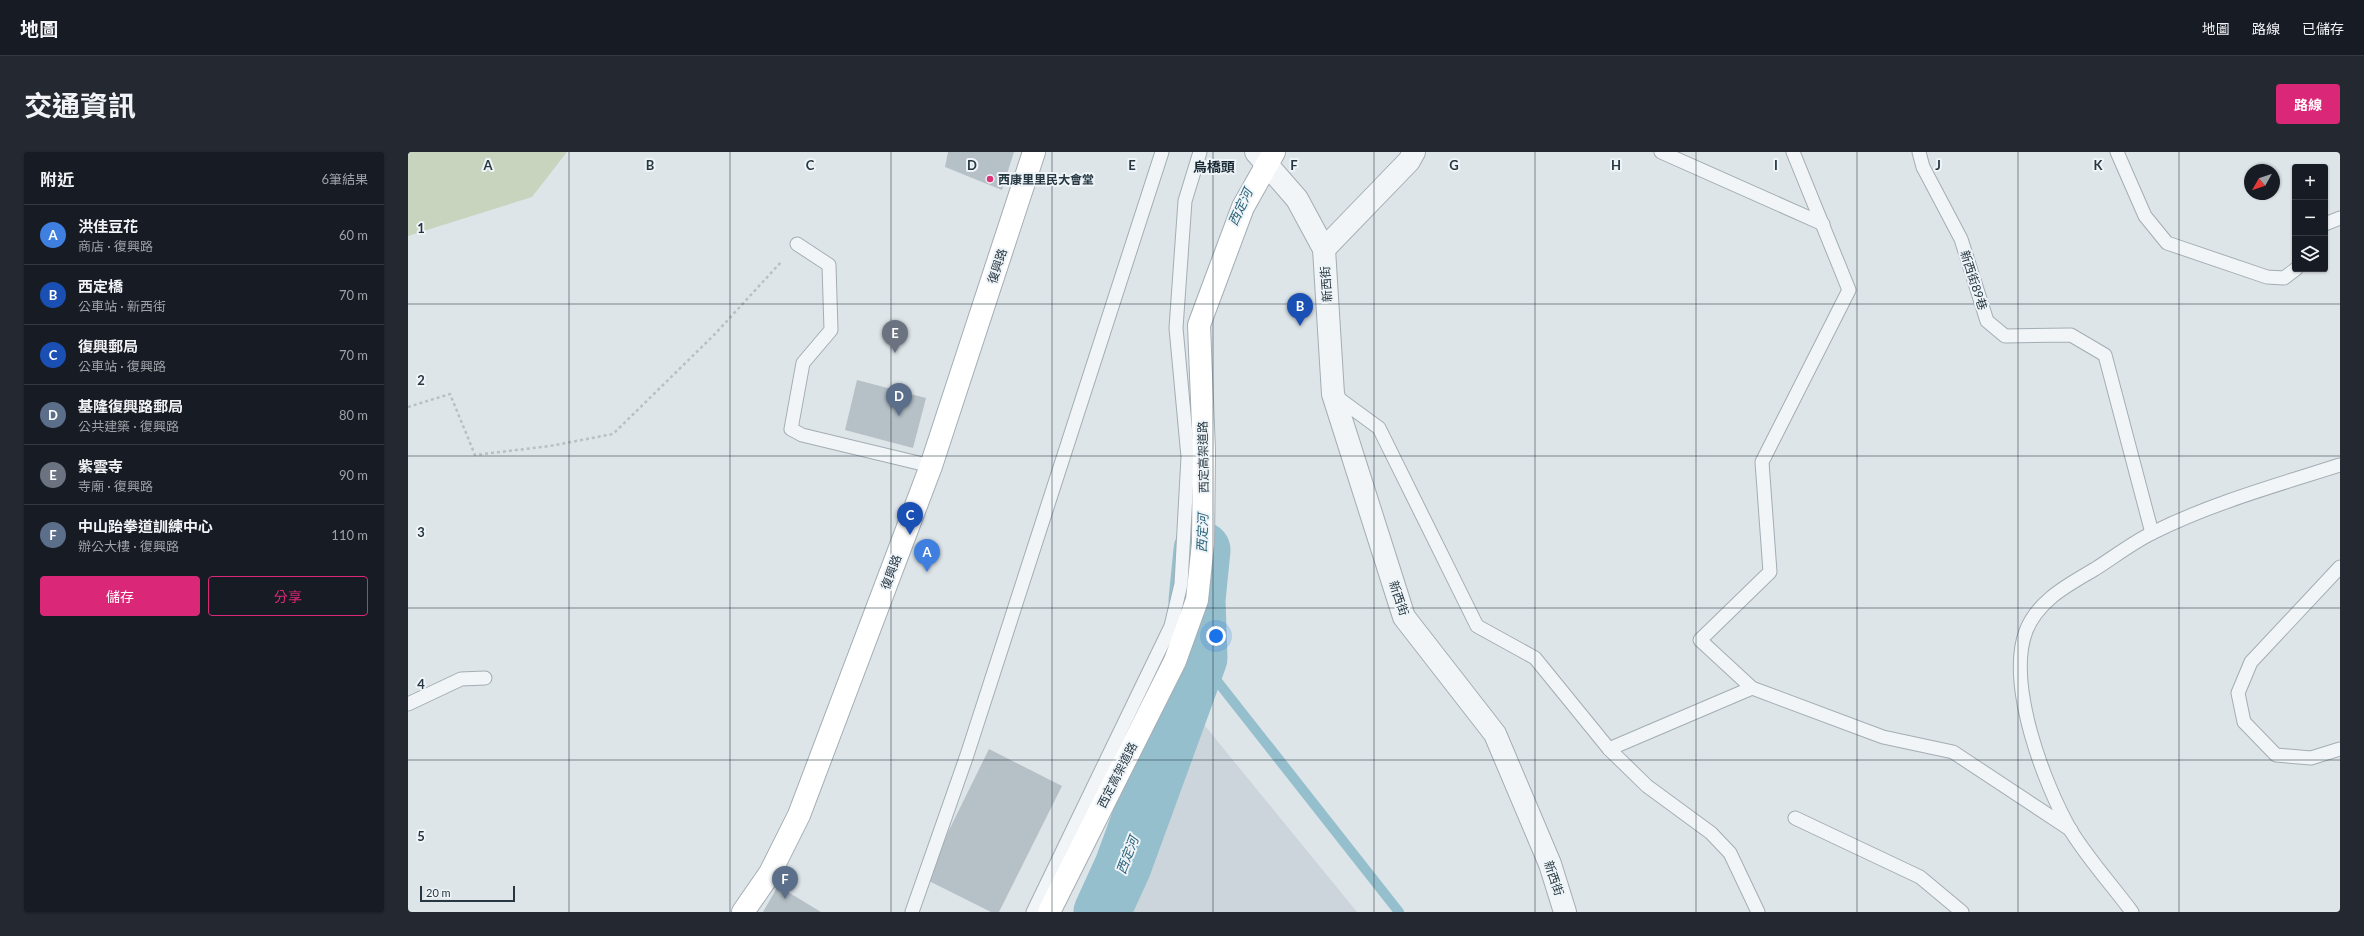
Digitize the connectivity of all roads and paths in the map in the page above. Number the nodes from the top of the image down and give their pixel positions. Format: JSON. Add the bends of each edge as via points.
{"nodes":[{"id":1,"x":1034,"y":152,"type":"edge"},
{"id":2,"x":1162,"y":152,"type":"edge"},
{"id":3,"x":1200,"y":152,"type":"edge"},
{"id":4,"x":1414,"y":152,"type":"edge"},
{"id":5,"x":1661,"y":152,"type":"edge"},
{"id":6,"x":1793,"y":152,"type":"edge"},
{"id":7,"x":1919,"y":152,"type":"edge"},
{"id":8,"x":2117,"y":152,"type":"edge"},
{"id":9,"x":1265,"y":156,"type":"edge"},
{"id":10,"x":2340,"y":218,"type":"edge"},
{"id":11,"x":2328,"y":223,"type":"edge"},
{"id":12,"x":1823,"y":224,"type":"junction"},
{"id":13,"x":798,"y":244,"type":"joint"},
{"id":14,"x":1324,"y":249,"type":"junction"},
{"id":15,"x":2292,"y":272,"type":"edge"},
{"id":16,"x":1333,"y":394,"type":"junction"},
{"id":17,"x":408,"y":407,"type":"edge"},
{"id":18,"x":2340,"y":465,"type":"edge"},
{"id":19,"x":931,"y":466,"type":"junction"},
{"id":20,"x":2152,"y":533,"type":"junction"},
{"id":21,"x":2340,"y":567,"type":"edge"},
{"id":22,"x":485,"y":678,"type":"dead end"},
{"id":23,"x":1752,"y":688,"type":"junction"},
{"id":24,"x":408,"y":704,"type":"edge"},
{"id":25,"x":1609,"y":749,"type":"junction"},
{"id":26,"x":2340,"y":749,"type":"edge"},
{"id":27,"x":1795,"y":818,"type":"dead end"},
{"id":28,"x":2071,"y":830,"type":"junction"},
{"id":29,"x":743,"y":912,"type":"edge"},
{"id":30,"x":912,"y":912,"type":"edge"},
{"id":31,"x":1033,"y":912,"type":"edge"},
{"id":32,"x":1049,"y":912,"type":"edge"},
{"id":33,"x":1565,"y":912,"type":"edge"},
{"id":34,"x":1758,"y":912,"type":"edge"},
{"id":35,"x":1962,"y":912,"type":"edge"},
{"id":36,"x":2132,"y":912,"type":"edge"}],
"edges":[{"from":1,"to":19,"type":"street","name":"復興路"},
{"from":2,"to":30,"type":"lane","via":[[967,755]]},
{"from":3,"to":31,"type":"lane","via":[[1184,201],[1176,328],[1188,457],[1181,584],[1171,626]]},
{"from":4,"to":14,"type":"street","name":"新西街","via":[[1409,161]]},
{"from":5,"to":12,"type":"lane"},
{"from":6,"to":12,"type":"lane"},
{"from":7,"to":20,"type":"lane","name":"新西街89巷","via":[[1923,167],[1961,239],[1987,321],[2005,336],[2071,335],[2105,355]]},
{"from":8,"to":15,"type":"lane","via":[[2144,216],[2167,243],[2267,277],[2284,278]]},
{"from":9,"to":14,"type":"street","name":"新西街","via":[[1297,200]]},
{"from":9,"to":32,"type":"street","name":"西定高架道路","via":[[1199,325],[1204,451],[1203,543],[1197,600],[1175,661]]},
{"from":10,"to":11,"type":"lane"},
{"from":12,"to":23,"type":"lane","via":[[1849,290],[1762,462],[1770,572],[1700,640]]},
{"from":13,"to":17,"type":"path","via":[[715,334],[612,434],[550,446],[475,455],[450,394]]},
{"from":13,"to":19,"type":"lane","via":[[829,265],[831,330],[803,364],[791,429],[802,435]]},
{"from":14,"to":16,"type":"street","name":"新西街"},
{"from":16,"to":25,"type":"lane","via":[[1379,428],[1477,626],[1535,658]]},
{"from":16,"to":33,"type":"street","name":"新西街","via":[[1404,617],[1495,734],[1550,864]]},
{"from":18,"to":20,"type":"lane","via":[[2238,497]]},
{"from":19,"to":29,"type":"street","name":"復興路","via":[[799,815],[770,873]]},
{"from":20,"to":28,"type":"lane","via":[[2054,594],[2037,612],[2020,650],[2019,677],[2033,737],[2048,780]]},
{"from":21,"to":26,"type":"lane","via":[[2251,662],[2238,693],[2244,722],[2276,755],[2312,758]]},
{"from":22,"to":24,"type":"lane","via":[[461,679]]},
{"from":23,"to":25,"type":"lane"},
{"from":23,"to":28,"type":"lane","via":[[1883,737],[1953,752]]},
{"from":25,"to":34,"type":"lane","via":[[1647,786],[1716,838],[1730,853]]},
{"from":27,"to":35,"type":"lane","via":[[1920,877]]},
{"from":28,"to":36,"type":"lane"}]}
